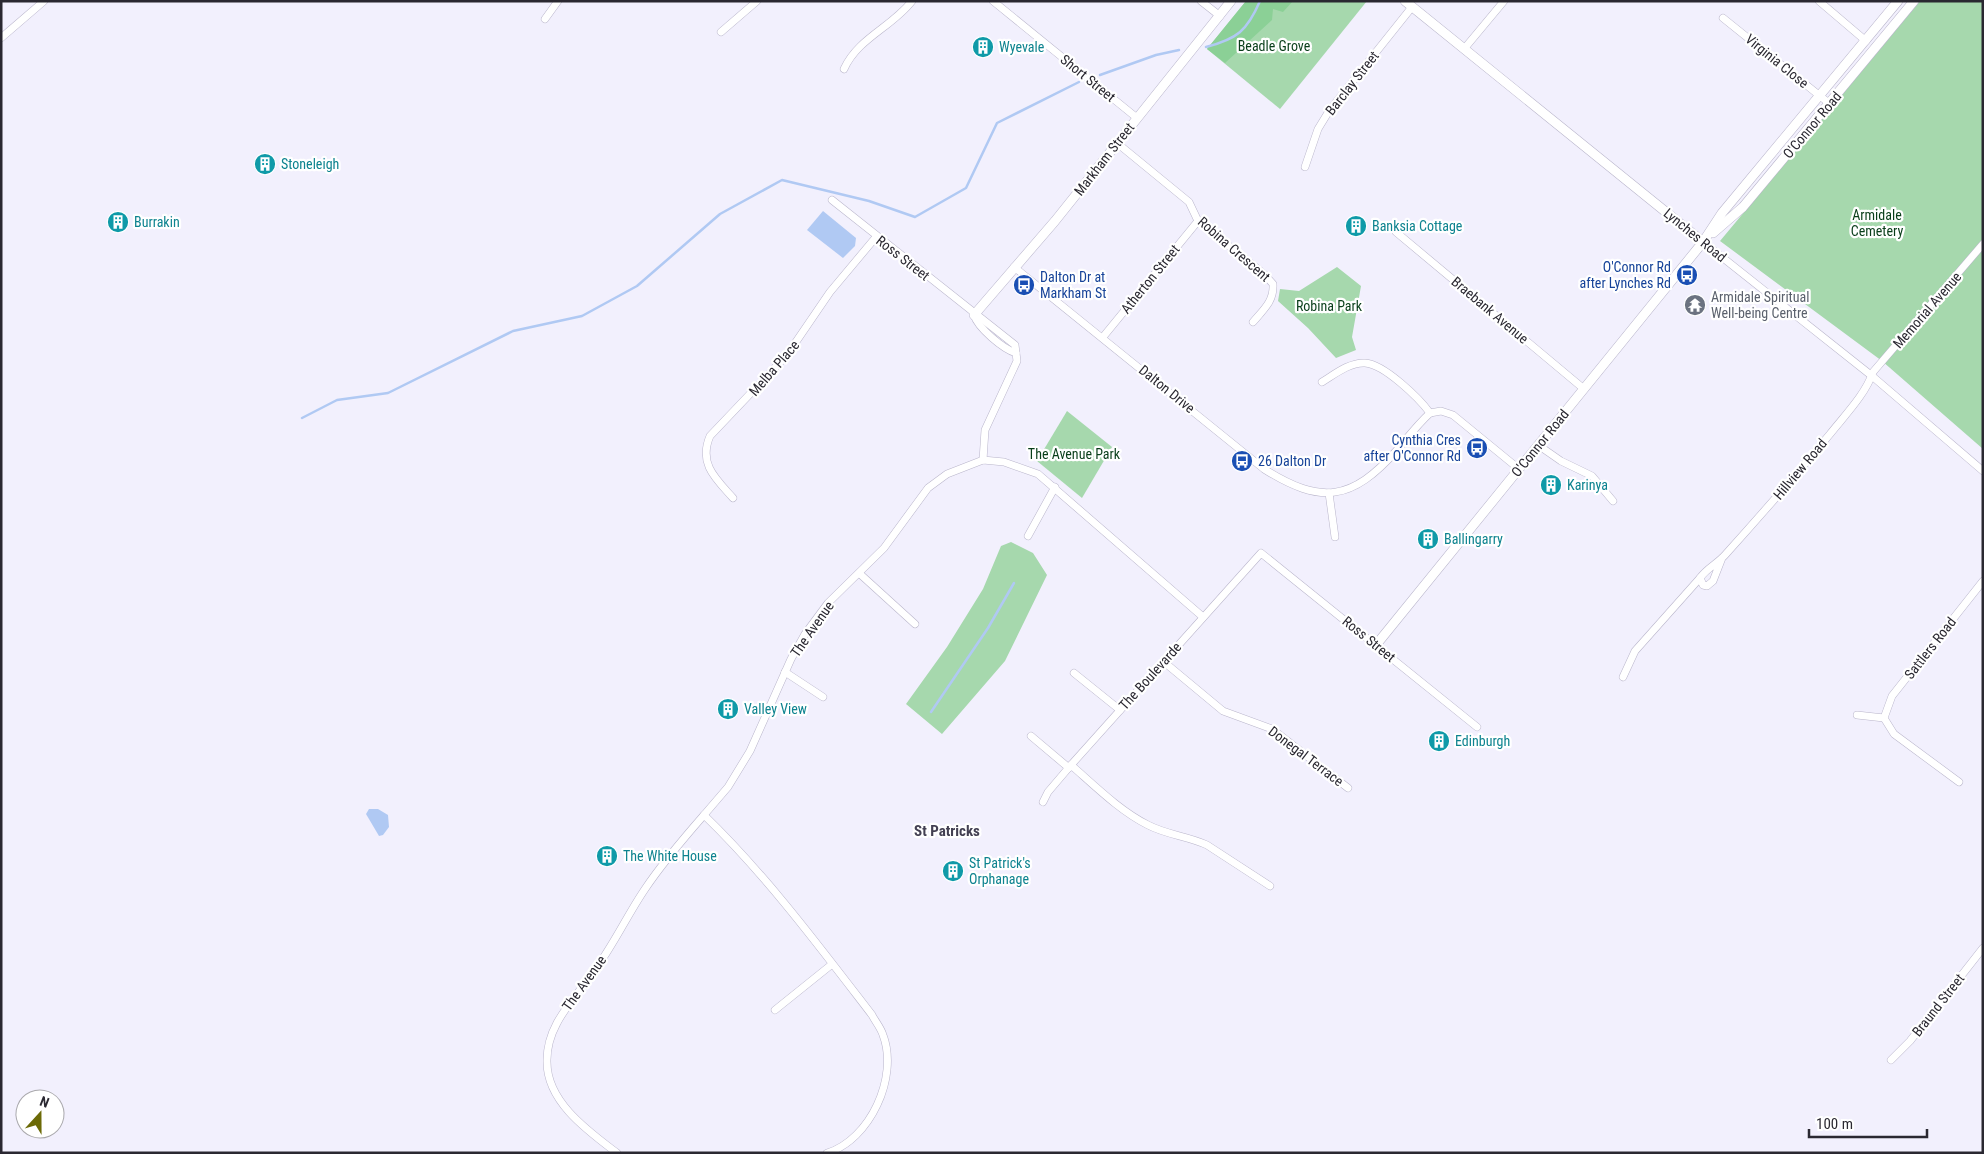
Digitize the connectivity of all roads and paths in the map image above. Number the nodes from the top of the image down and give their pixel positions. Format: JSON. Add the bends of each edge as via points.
{"nodes":[{"id":1,"x":44,"y":1,"type":"edge"},
{"id":2,"x":558,"y":1,"type":"edge"},
{"id":3,"x":757,"y":1,"type":"edge"},
{"id":4,"x":912,"y":1,"type":"edge"},
{"id":5,"x":993,"y":1,"type":"edge"},
{"id":6,"x":1201,"y":1,"type":"edge"},
{"id":7,"x":1232,"y":1,"type":"edge"},
{"id":8,"x":1504,"y":1,"type":"edge"},
{"id":9,"x":1819,"y":1,"type":"edge"},
{"id":10,"x":1898,"y":1,"type":"edge"},
{"id":11,"x":1914,"y":1,"type":"edge"},
{"id":12,"x":1409,"y":4,"type":"edge"},
{"id":13,"x":1220,"y":16,"type":"junction"},
{"id":14,"x":1723,"y":18,"type":"dead end"},
{"id":15,"x":545,"y":19,"type":"dead end"},
{"id":16,"x":721,"y":32,"type":"dead end"},
{"id":17,"x":1,"y":38,"type":"edge"},
{"id":18,"x":1866,"y":41,"type":"junction"},
{"id":19,"x":1464,"y":49,"type":"junction"},
{"id":20,"x":844,"y":68,"type":"dead end"},
{"id":21,"x":1820,"y":96,"type":"junction"},
{"id":22,"x":1830,"y":104,"type":"junction"},
{"id":23,"x":1137,"y":118,"type":"junction"},
{"id":24,"x":1117,"y":144,"type":"junction"},
{"id":25,"x":1305,"y":167,"type":"dead end"},
{"id":26,"x":832,"y":200,"type":"dead end"},
{"id":27,"x":1198,"y":221,"type":"junction"},
{"id":28,"x":1396,"y":232,"type":"dead end"},
{"id":29,"x":876,"y":236,"type":"junction"},
{"id":30,"x":1703,"y":242,"type":"junction"},
{"id":31,"x":1983,"y":244,"type":"edge"},
{"id":32,"x":1014,"y":267,"type":"junction"},
{"id":33,"x":974,"y":315,"type":"junction"},
{"id":34,"x":1253,"y":322,"type":"dead end"},
{"id":35,"x":1102,"y":337,"type":"junction"},
{"id":36,"x":1872,"y":376,"type":"junction"},
{"id":37,"x":1322,"y":382,"type":"dead end"},
{"id":38,"x":1584,"y":389,"type":"junction"},
{"id":39,"x":1430,"y":412,"type":"junction"},
{"id":40,"x":1538,"y":445,"type":"junction"},
{"id":41,"x":983,"y":460,"type":"junction"},
{"id":42,"x":1519,"y":469,"type":"junction"},
{"id":43,"x":1983,"y":471,"type":"edge"},
{"id":44,"x":1055,"y":487,"type":"junction"},
{"id":45,"x":1329,"y":492,"type":"junction"},
{"id":46,"x":733,"y":498,"type":"dead end"},
{"id":47,"x":1613,"y":501,"type":"dead end"},
{"id":48,"x":1028,"y":536,"type":"dead end"},
{"id":49,"x":1335,"y":537,"type":"dead end"},
{"id":50,"x":1261,"y":552,"type":"joint"},
{"id":51,"x":1722,"y":558,"type":"junction"},
{"id":52,"x":860,"y":574,"type":"junction"},
{"id":53,"x":1700,"y":578,"type":"junction"},
{"id":54,"x":1983,"y":581,"type":"edge"},
{"id":55,"x":1203,"y":617,"type":"junction"},
{"id":56,"x":915,"y":624,"type":"dead end"},
{"id":57,"x":1376,"y":644,"type":"junction"},
{"id":58,"x":1164,"y":662,"type":"junction"},
{"id":59,"x":785,"y":672,"type":"junction"},
{"id":60,"x":1074,"y":673,"type":"dead end"},
{"id":61,"x":1623,"y":677,"type":"dead end"},
{"id":62,"x":823,"y":697,"type":"dead end"},
{"id":63,"x":1120,"y":710,"type":"junction"},
{"id":64,"x":1857,"y":715,"type":"dead end"},
{"id":65,"x":1884,"y":718,"type":"junction"},
{"id":66,"x":1477,"y":727,"type":"dead end"},
{"id":67,"x":1031,"y":736,"type":"dead end"},
{"id":68,"x":1070,"y":767,"type":"junction"},
{"id":69,"x":1959,"y":782,"type":"dead end"},
{"id":70,"x":1348,"y":788,"type":"dead end"},
{"id":71,"x":1043,"y":802,"type":"dead end"},
{"id":72,"x":704,"y":815,"type":"junction"},
{"id":73,"x":1270,"y":886,"type":"dead end"},
{"id":74,"x":1983,"y":948,"type":"edge"},
{"id":75,"x":831,"y":965,"type":"junction"},
{"id":76,"x":775,"y":1010,"type":"dead end"},
{"id":77,"x":1891,"y":1060,"type":"dead end"},
{"id":78,"x":616,"y":1153,"type":"edge"},
{"id":79,"x":827,"y":1153,"type":"edge"}],
"edges":[{"from":1,"to":17,"type":"street"},
{"from":2,"to":15,"type":"street"},
{"from":3,"to":16,"type":"street"},
{"from":4,"to":20,"type":"street","via":[[849,56]]},
{"from":5,"to":23,"type":"street","name":"Short Street"},
{"from":6,"to":13,"type":"street"},
{"from":7,"to":13,"type":"street","name":"Markham Street"},
{"from":8,"to":19,"type":"street"},
{"from":9,"to":18,"type":"street"},
{"from":10,"to":18,"type":"street","name":"O'Connor Road"},
{"from":11,"to":22,"type":"street","name":"O'Connor Road"},
{"from":12,"to":19,"type":"street","name":"Lynches Road"},
{"from":12,"to":25,"type":"street","name":"Barclay Street","via":[[1329,111],[1318,129]]},
{"from":13,"to":23,"type":"street","name":"Markham Street"},
{"from":14,"to":21,"type":"street","name":"Virginia Close"},
{"from":18,"to":21,"type":"street","name":"O'Connor Road"},
{"from":19,"to":30,"type":"street","name":"Lynches Road"},
{"from":21,"to":22,"type":"street","name":"Virginia Close"},
{"from":21,"to":30,"type":"street","name":"O'Connor Road","via":[[1722,213]]},
{"from":22,"to":30,"type":"street","name":"O'Connor Road","via":[[1743,207]]},
{"from":23,"to":24,"type":"street","name":"Markham Street"},
{"from":24,"to":27,"type":"street","name":"Robina Crescent","via":[[1189,202]]},
{"from":24,"to":32,"type":"street","name":"Markham Street"},
{"from":26,"to":29,"type":"street","name":"Ross Street"},
{"from":27,"to":34,"type":"street","name":"Robina Crescent","via":[[1273,284],[1270,304]]},
{"from":27,"to":35,"type":"street","name":"Atherton Street"},
{"from":28,"to":38,"type":"street","name":"Braebank Avenue"},
{"from":29,"to":33,"type":"street","name":"Ross Street"},
{"from":29,"to":46,"type":"street","name":"Melba Place","via":[[830,292],[787,355],[710,436],[705,452],[707,466]]},
{"from":30,"to":36,"type":"street","name":"Lynches Road"},
{"from":30,"to":38,"type":"street","name":"O'Connor Road"},
{"from":31,"to":36,"type":"street","name":"Memorial Avenue"},
{"from":32,"to":33,"type":"street","name":"Markham Street"},
{"from":32,"to":35,"type":"street","name":"Dalton Drive"},
{"from":33,"to":41,"type":"street","name":"Ross Street","via":[[1015,345],[1017,355],[985,430]]},
{"from":35,"to":45,"type":"street","name":"Dalton Drive","via":[[1264,469],[1311,492]]},
{"from":36,"to":43,"type":"street","name":"Lynches Road"},
{"from":36,"to":51,"type":"street","name":"Hillview Road","via":[[1848,411],[1780,494]]},
{"from":37,"to":39,"type":"street","via":[[1353,365],[1366,363],[1379,367],[1418,398]]},
{"from":38,"to":40,"type":"street","name":"O'Connor Road"},
{"from":39,"to":42,"type":"street","via":[[1441,410],[1453,415]]},
{"from":39,"to":45,"type":"street","name":"Dalton Drive","via":[[1375,474],[1354,487]]},
{"from":40,"to":42,"type":"street","name":"O'Connor Road"},
{"from":40,"to":47,"type":"street","via":[[1592,476]]},
{"from":41,"to":44,"type":"street","name":"The Avenue","via":[[1022,466]]},
{"from":41,"to":52,"type":"street","name":"The Avenue","via":[[947,474],[928,488],[884,548]]},
{"from":42,"to":57,"type":"street","name":"O'Connor Road"},
{"from":44,"to":48,"type":"street"},
{"from":44,"to":55,"type":"street","name":"The Avenue"},
{"from":45,"to":49,"type":"street"},
{"from":50,"to":55,"type":"street","name":"The Boulevarde"},
{"from":50,"to":57,"type":"street","name":"Ross Street"},
{"from":51,"to":53,"type":"street","name":"Hillview Road"},
{"from":51,"to":53,"type":"street","name":"Hillview Road","via":[[1710,585],[1703,585]]},
{"from":52,"to":56,"type":"street"},
{"from":52,"to":59,"type":"street","name":"The Avenue","via":[[828,603],[805,634]]},
{"from":53,"to":61,"type":"street","name":"Hillview Road","via":[[1635,651]]},
{"from":54,"to":65,"type":"street","name":"Sattlers Road","via":[[1892,696]]},
{"from":55,"to":58,"type":"street","name":"The Boulevarde"},
{"from":57,"to":66,"type":"street","name":"Ross Street"},
{"from":58,"to":63,"type":"street","name":"The Boulevarde"},
{"from":58,"to":70,"type":"street","name":"Donegal Terrace","via":[[1222,710],[1259,723],[1283,736]]},
{"from":59,"to":62,"type":"street"},
{"from":59,"to":72,"type":"street","name":"The Avenue","via":[[750,751],[728,787]]},
{"from":60,"to":63,"type":"street"},
{"from":63,"to":68,"type":"street","name":"The Boulevarde"},
{"from":64,"to":65,"type":"street"},
{"from":65,"to":69,"type":"street","via":[[1894,734]]},
{"from":67,"to":68,"type":"street"},
{"from":68,"to":71,"type":"street","name":"The Boulevarde"},
{"from":68,"to":73,"type":"street","via":[[1133,816],[1158,830],[1207,845]]},
{"from":72,"to":75,"type":"street","via":[[783,901]]},
{"from":72,"to":78,"type":"street","name":"The Avenue","via":[[652,877],[598,966],[562,1012],[550,1038],[546,1063],[552,1087],[570,1113]]},
{"from":74,"to":77,"type":"street","name":"Braund Street","via":[[1910,1041]]},
{"from":75,"to":76,"type":"street"},
{"from":75,"to":79,"type":"street","via":[[884,1035],[887,1060],[884,1085],[865,1126]]}]}
